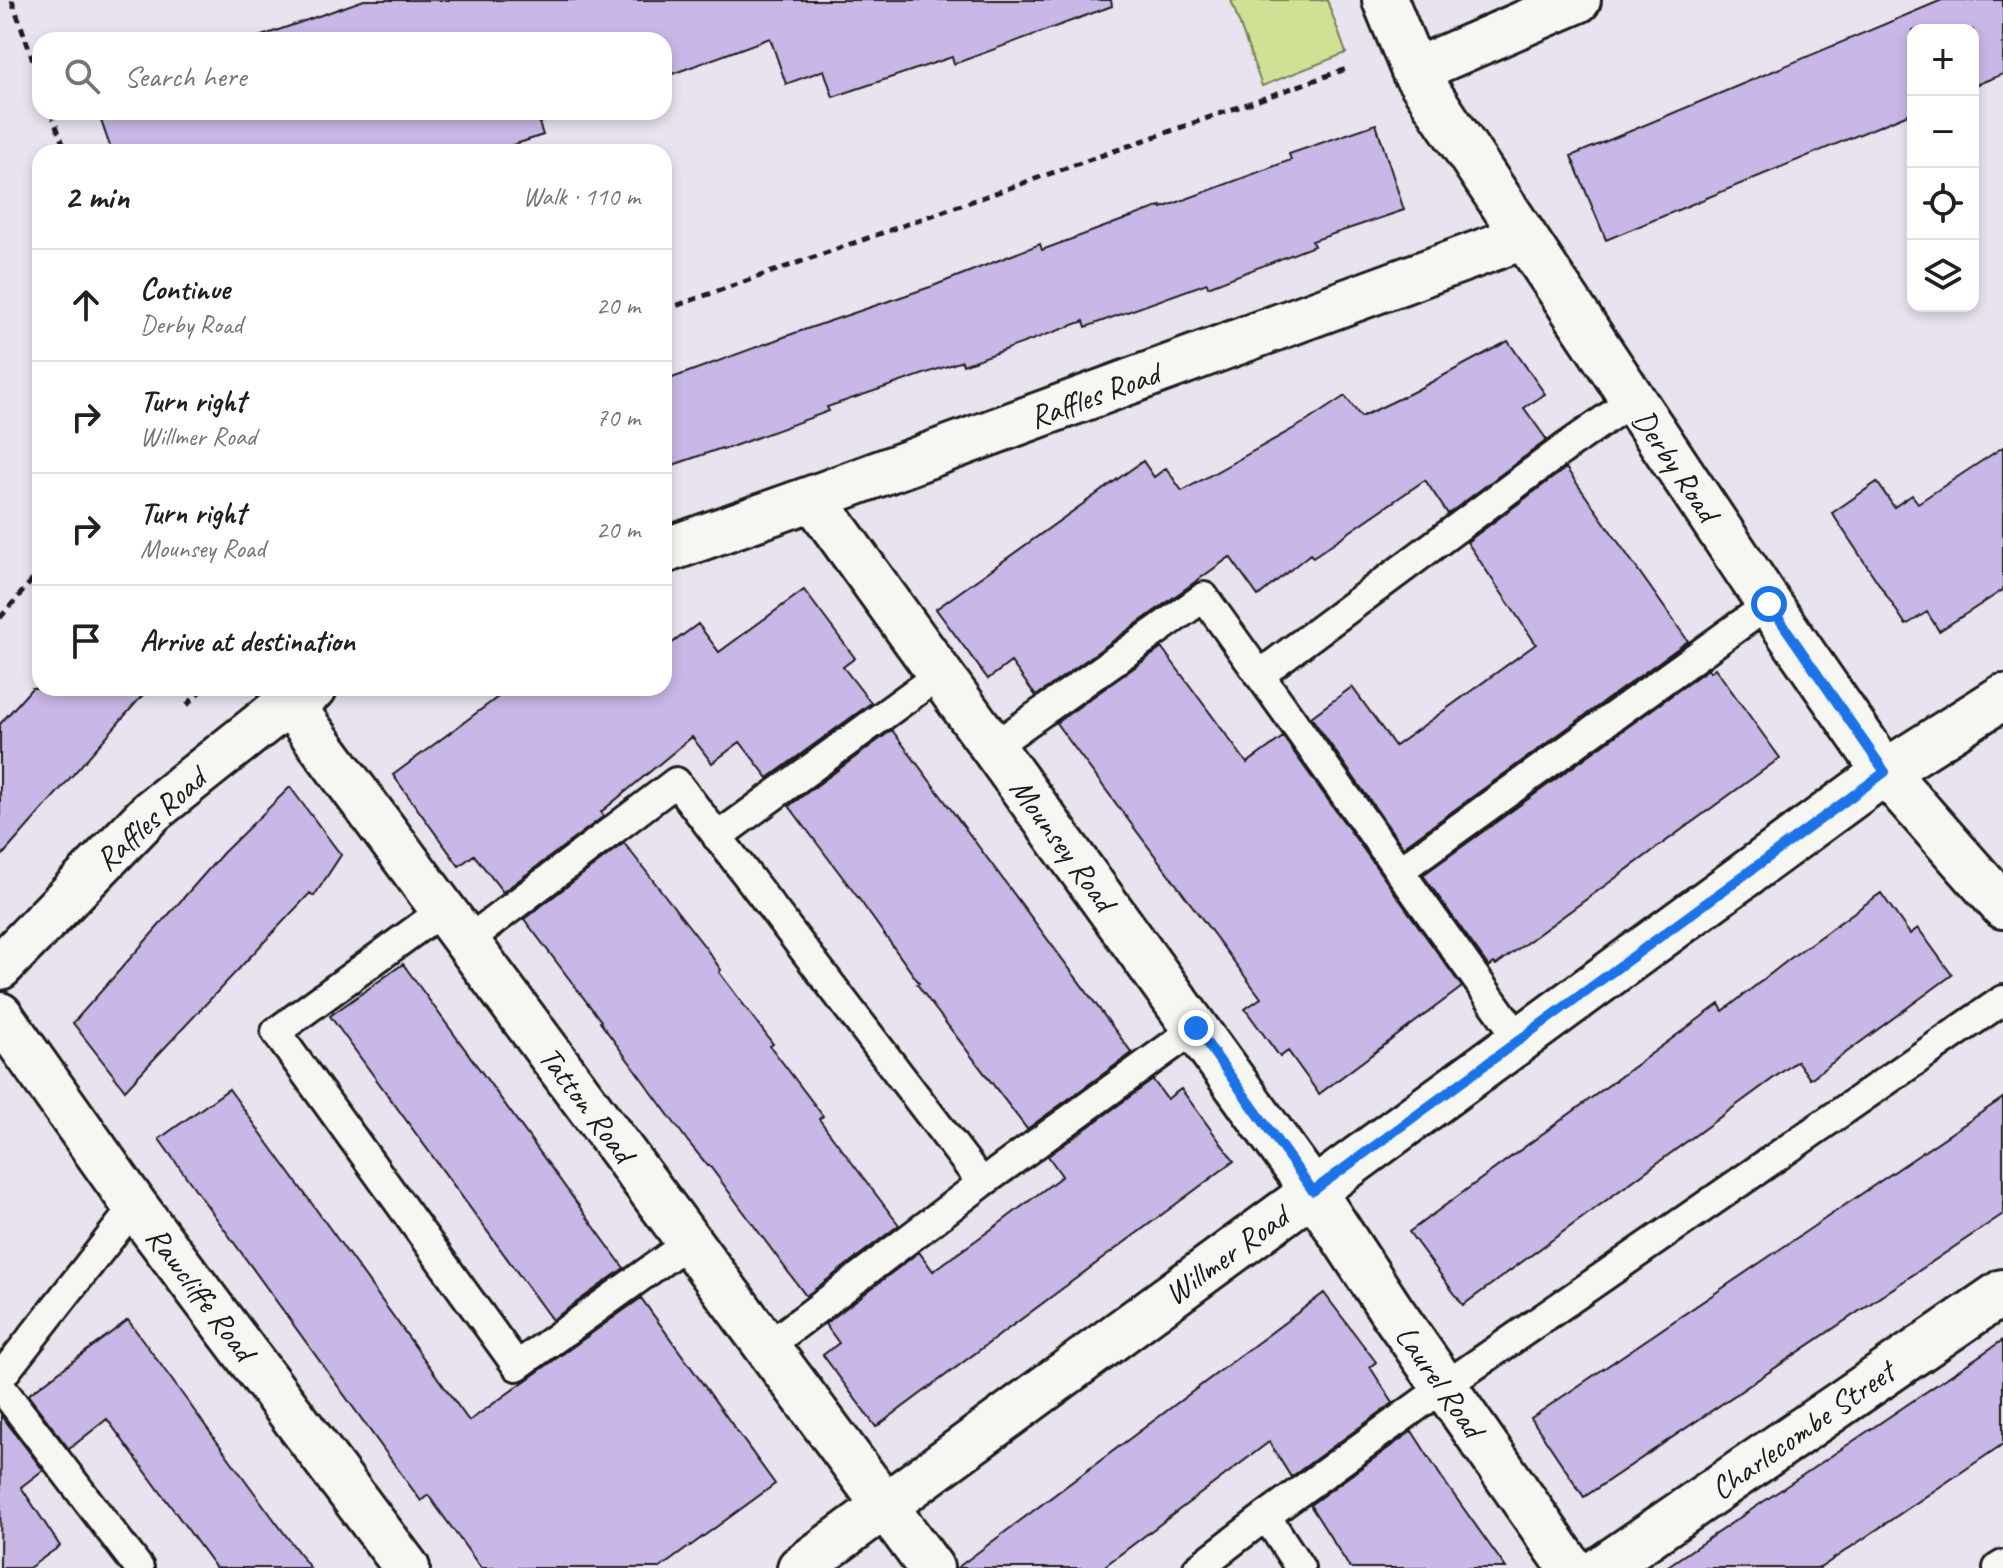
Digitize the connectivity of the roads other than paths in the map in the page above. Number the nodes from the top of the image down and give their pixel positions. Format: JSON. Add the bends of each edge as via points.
{"nodes":[{"id":1,"x":1385,"y":0,"type":"edge"},
{"id":2,"x":1578,"y":0,"type":"edge"},
{"id":3,"x":1409,"y":60,"type":"junction"},
{"id":4,"x":1523,"y":237,"type":"junction"},
{"id":5,"x":1633,"y":400,"type":"junction"},
{"id":6,"x":813,"y":498,"type":"junction"},
{"id":7,"x":672,"y":548,"type":"edge"},
{"id":8,"x":1769,"y":604,"type":"junction"},
{"id":9,"x":940,"y":674,"type":"junction"},
{"id":10,"x":1259,"y":675,"type":"junction"},
{"id":11,"x":301,"y":696,"type":"edge"},
{"id":12,"x":303,"y":696,"type":"edge"},
{"id":13,"x":2003,"y":697,"type":"edge"},
{"id":14,"x":993,"y":747,"type":"junction"},
{"id":15,"x":1885,"y":772,"type":"junction"},
{"id":16,"x":717,"y":837,"type":"junction"},
{"id":17,"x":1399,"y":871,"type":"junction"},
{"id":18,"x":2003,"y":906,"type":"edge"},
{"id":19,"x":455,"y":926,"type":"junction"},
{"id":20,"x":0,"y":967,"type":"edge"},
{"id":21,"x":2003,"y":1000,"type":"edge"},
{"id":22,"x":0,"y":1015,"type":"edge"},
{"id":23,"x":1196,"y":1028,"type":"junction"},
{"id":24,"x":1520,"y":1040,"type":"junction"},
{"id":25,"x":982,"y":1183,"type":"junction"},
{"id":26,"x":1313,"y":1191,"type":"junction"},
{"id":27,"x":135,"y":1206,"type":"junction"},
{"id":28,"x":689,"y":1242,"type":"junction"},
{"id":29,"x":2003,"y":1292,"type":"edge"},
{"id":30,"x":767,"y":1347,"type":"junction"},
{"id":31,"x":0,"y":1378,"type":"edge"},
{"id":32,"x":0,"y":1386,"type":"edge"},
{"id":33,"x":1445,"y":1386,"type":"junction"},
{"id":34,"x":885,"y":1506,"type":"junction"},
{"id":35,"x":1266,"y":1516,"type":"junction"},
{"id":36,"x":398,"y":1565,"type":"edge"},
{"id":37,"x":139,"y":1568,"type":"edge"},
{"id":38,"x":800,"y":1568,"type":"edge"},
{"id":39,"x":931,"y":1568,"type":"edge"},
{"id":40,"x":1198,"y":1568,"type":"edge"},
{"id":41,"x":1300,"y":1568,"type":"edge"},
{"id":42,"x":1571,"y":1568,"type":"edge"},
{"id":43,"x":1602,"y":1568,"type":"edge"}],
"edges":[{"from":1,"to":3,"type":"street","name":"Derby Road"},
{"from":2,"to":3,"type":"street"},
{"from":3,"to":4,"type":"street","name":"Derby Road"},
{"from":4,"to":5,"type":"street","name":"Derby Road"},
{"from":4,"to":6,"type":"street","name":"Raffles Road"},
{"from":5,"to":8,"type":"street","name":"Derby Road"},
{"from":5,"to":10,"type":"lane"},
{"from":6,"to":7,"type":"street","name":"Raffles Road"},
{"from":6,"to":9,"type":"street","name":"Mounsey Road"},
{"from":8,"to":15,"type":"street","name":"Derby Road"},
{"from":8,"to":17,"type":"lane"},
{"from":9,"to":14,"type":"street","name":"Mounsey Road"},
{"from":9,"to":16,"type":"lane"},
{"from":10,"to":14,"type":"lane","via":[[1204,597]]},
{"from":10,"to":17,"type":"lane"},
{"from":11,"to":20,"type":"street","name":"Raffles Road","via":[[152,811]]},
{"from":12,"to":19,"type":"street","name":"Tatton Road"},
{"from":13,"to":15,"type":"street","name":"Willmer Road"},
{"from":14,"to":23,"type":"street","name":"Mounsey Road"},
{"from":15,"to":18,"type":"street","name":"Derby Road"},
{"from":15,"to":24,"type":"street","name":"Willmer Road"},
{"from":16,"to":19,"type":"lane","via":[[676,782]]},
{"from":16,"to":25,"type":"lane"},
{"from":17,"to":24,"type":"lane"},
{"from":19,"to":28,"type":"street","name":"Tatton Road"},
{"from":19,"to":28,"type":"lane","via":[[276,1032],[517,1366]]},
{"from":21,"to":33,"type":"lane"},
{"from":22,"to":27,"type":"street","name":"Rawcliffe Road"},
{"from":23,"to":25,"type":"lane"},
{"from":23,"to":26,"type":"street","name":"Mounsey Road"},
{"from":24,"to":26,"type":"street","name":"Willmer Road"},
{"from":25,"to":30,"type":"lane"},
{"from":26,"to":33,"type":"street","name":"Laurel Road"},
{"from":26,"to":34,"type":"street","name":"Willmer Road"},
{"from":27,"to":31,"type":"lane"},
{"from":27,"to":36,"type":"street","name":"Rawcliffe Road"},
{"from":28,"to":30,"type":"street","name":"Tatton Road"},
{"from":29,"to":43,"type":"street","name":"Charlecombe Street"},
{"from":30,"to":34,"type":"street","name":"Tatton Road"},
{"from":32,"to":37,"type":"lane"},
{"from":33,"to":35,"type":"lane"},
{"from":33,"to":42,"type":"street","name":"Laurel Road"},
{"from":34,"to":38,"type":"street","name":"Willmer Road"},
{"from":34,"to":39,"type":"street","name":"Tatton Road"},
{"from":35,"to":40,"type":"lane"},
{"from":35,"to":41,"type":"lane"}]}
